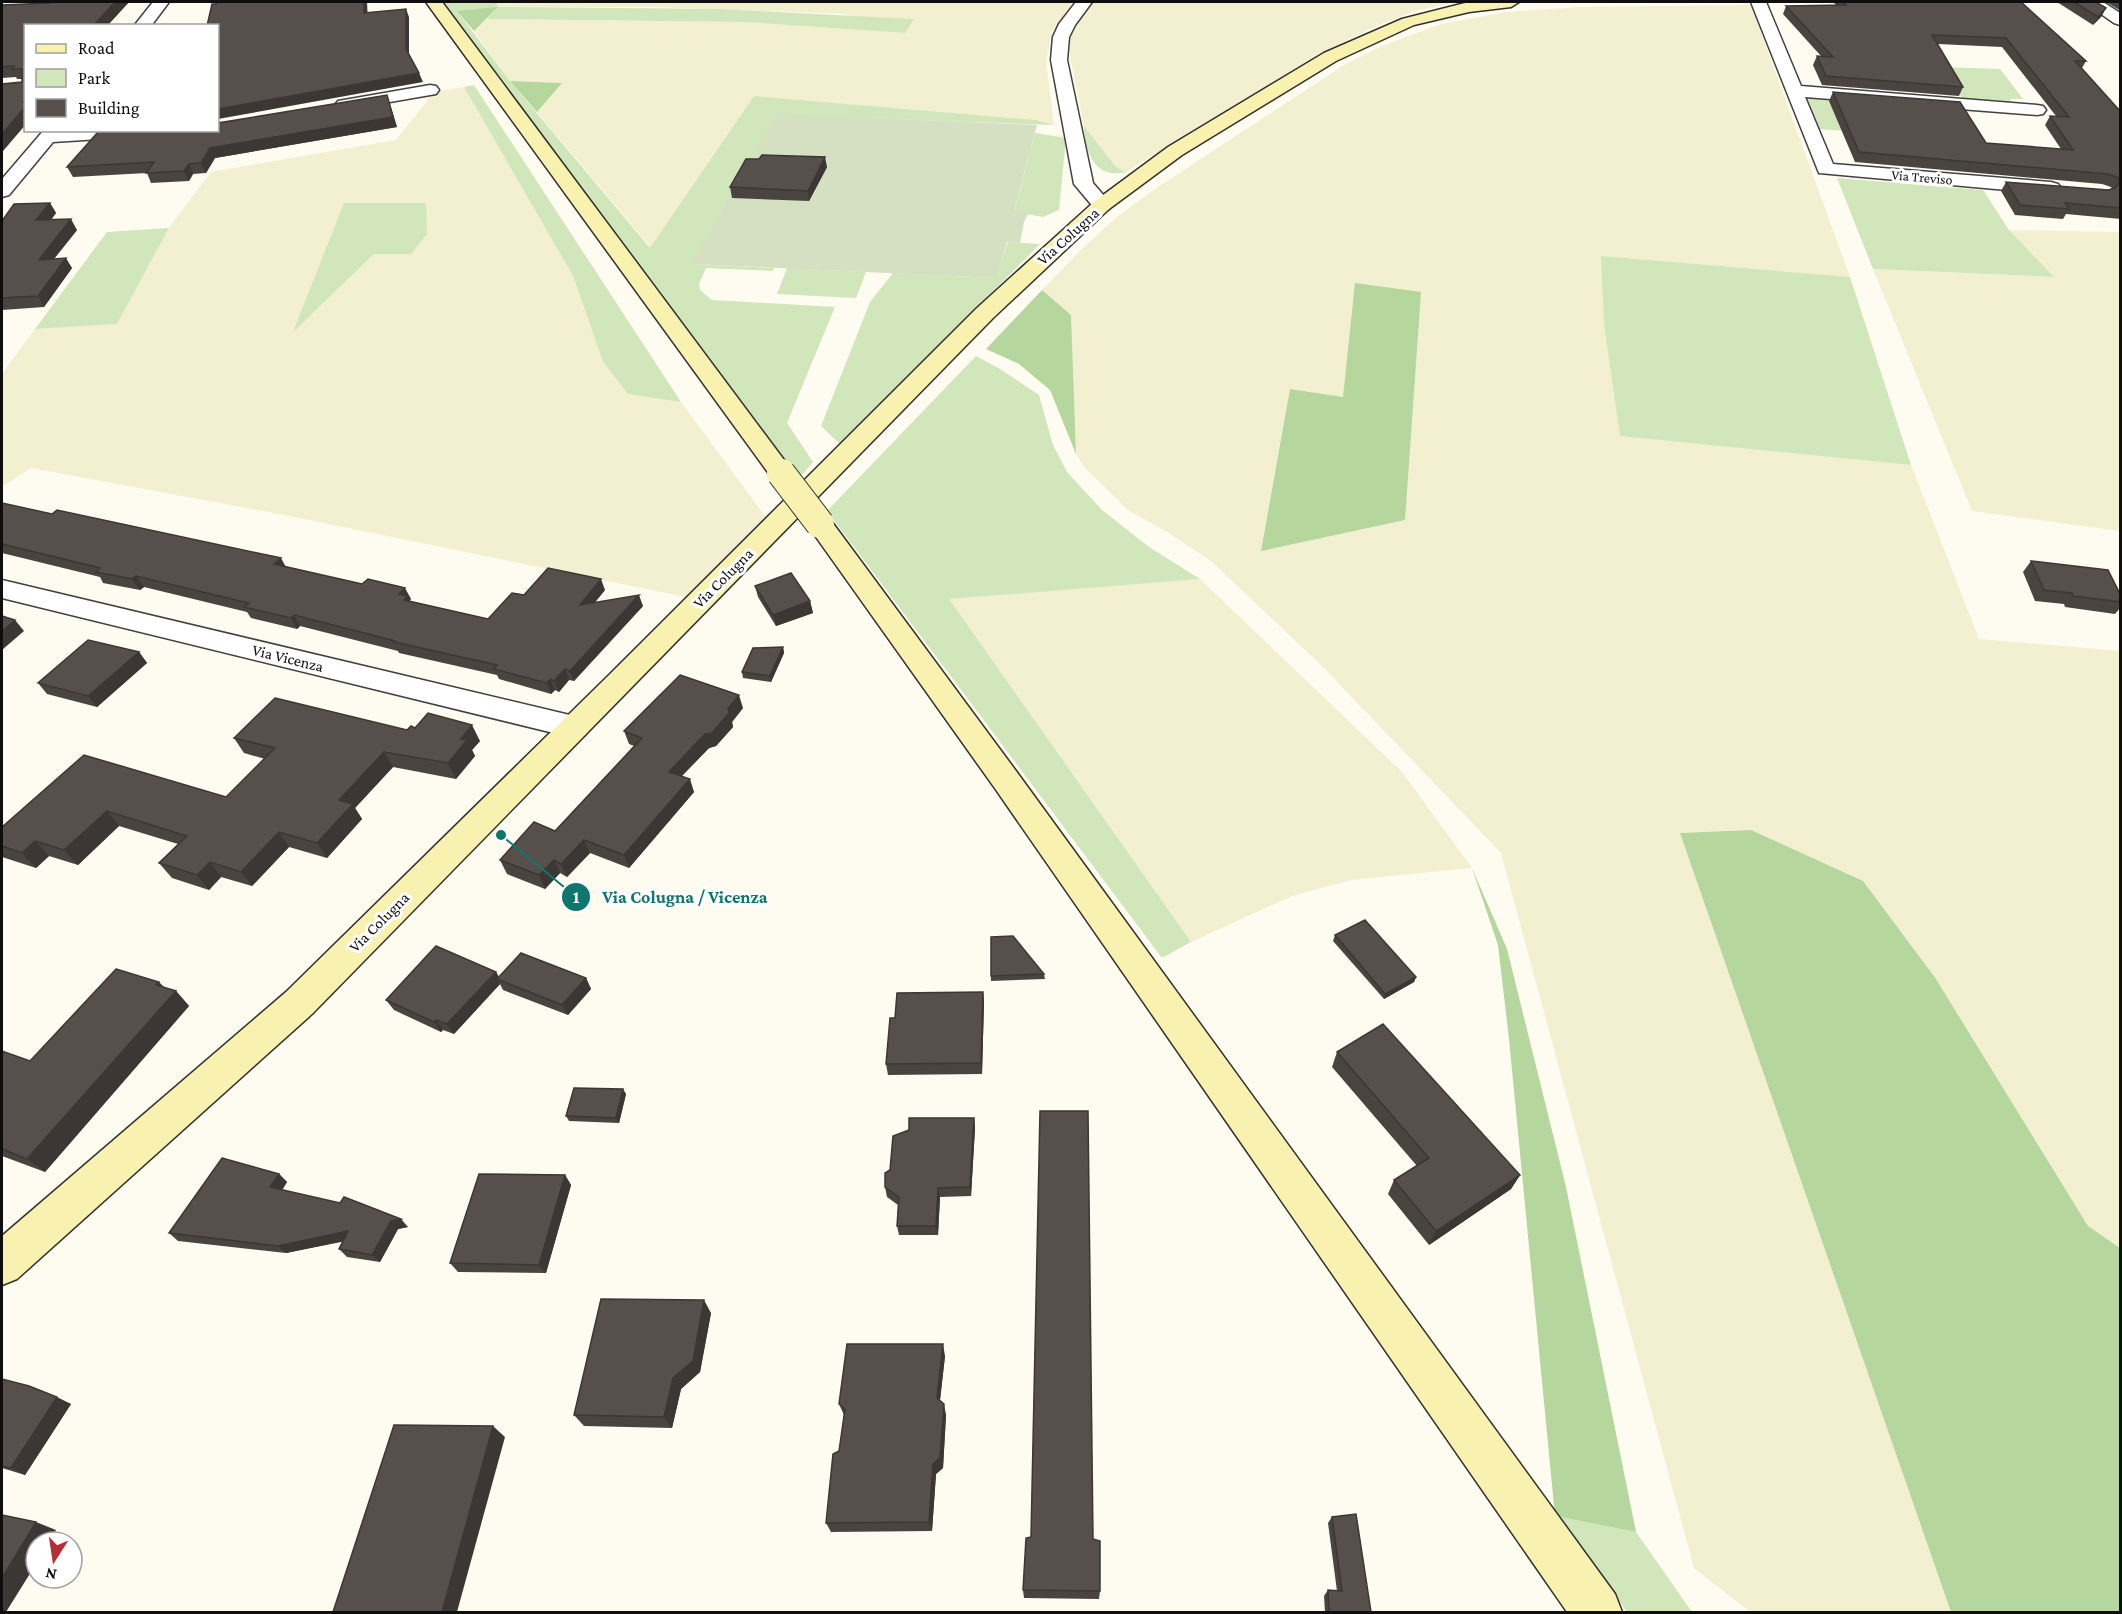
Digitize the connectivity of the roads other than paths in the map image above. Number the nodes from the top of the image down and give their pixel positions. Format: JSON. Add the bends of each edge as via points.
{"nodes":[{"id":1,"x":161,"y":2,"type":"edge"},
{"id":2,"x":434,"y":2,"type":"edge"},
{"id":3,"x":1083,"y":2,"type":"edge"},
{"id":4,"x":1511,"y":2,"type":"edge"},
{"id":5,"x":1758,"y":2,"type":"edge"},
{"id":6,"x":2093,"y":2,"type":"edge"},
{"id":7,"x":2121,"y":20,"type":"edge"},
{"id":8,"x":144,"y":24,"type":"edge"},
{"id":9,"x":430,"y":90,"type":"dead end"},
{"id":10,"x":1795,"y":91,"type":"junction"},
{"id":11,"x":324,"y":108,"type":"edge"},
{"id":12,"x":2037,"y":110,"type":"dead end"},
{"id":13,"x":108,"y":132,"type":"edge"},
{"id":14,"x":52,"y":134,"type":"edge"},
{"id":15,"x":2068,"y":189,"type":"edge"},
{"id":16,"x":2,"y":191,"type":"edge"},
{"id":17,"x":1102,"y":205,"type":"junction"},
{"id":18,"x":2,"y":589,"type":"edge"},
{"id":19,"x":574,"y":727,"type":"junction"},
{"id":20,"x":2,"y":1264,"type":"edge"},
{"id":21,"x":1597,"y":1612,"type":"edge"}],
"edges":[{"from":1,"to":8,"type":"street"},
{"from":2,"to":21,"type":"main road","bridge":true,"via":[[1012,788]]},
{"from":3,"to":17,"type":"street","via":[[1066,24],[1059,60],[1084,184]]},
{"from":4,"to":17,"type":"main road","name":"Via Colugna","via":[[1418,19],[1330,57],[1175,151]]},
{"from":5,"to":10,"type":"street","name":"Via Treviso"},
{"from":6,"to":7,"type":"street"},
{"from":9,"to":11,"type":"street"},
{"from":10,"to":12,"type":"street"},
{"from":10,"to":15,"type":"street","name":"Via Treviso","via":[[1826,169]]},
{"from":13,"to":14,"type":"street"},
{"from":14,"to":16,"type":"street"},
{"from":17,"to":19,"type":"main road","name":"Via Colugna","via":[[985,312]]},
{"from":18,"to":19,"type":"street","name":"Via Vicenza"},
{"from":19,"to":20,"type":"main road","name":"Via Colugna","via":[[299,1003]]}]}
